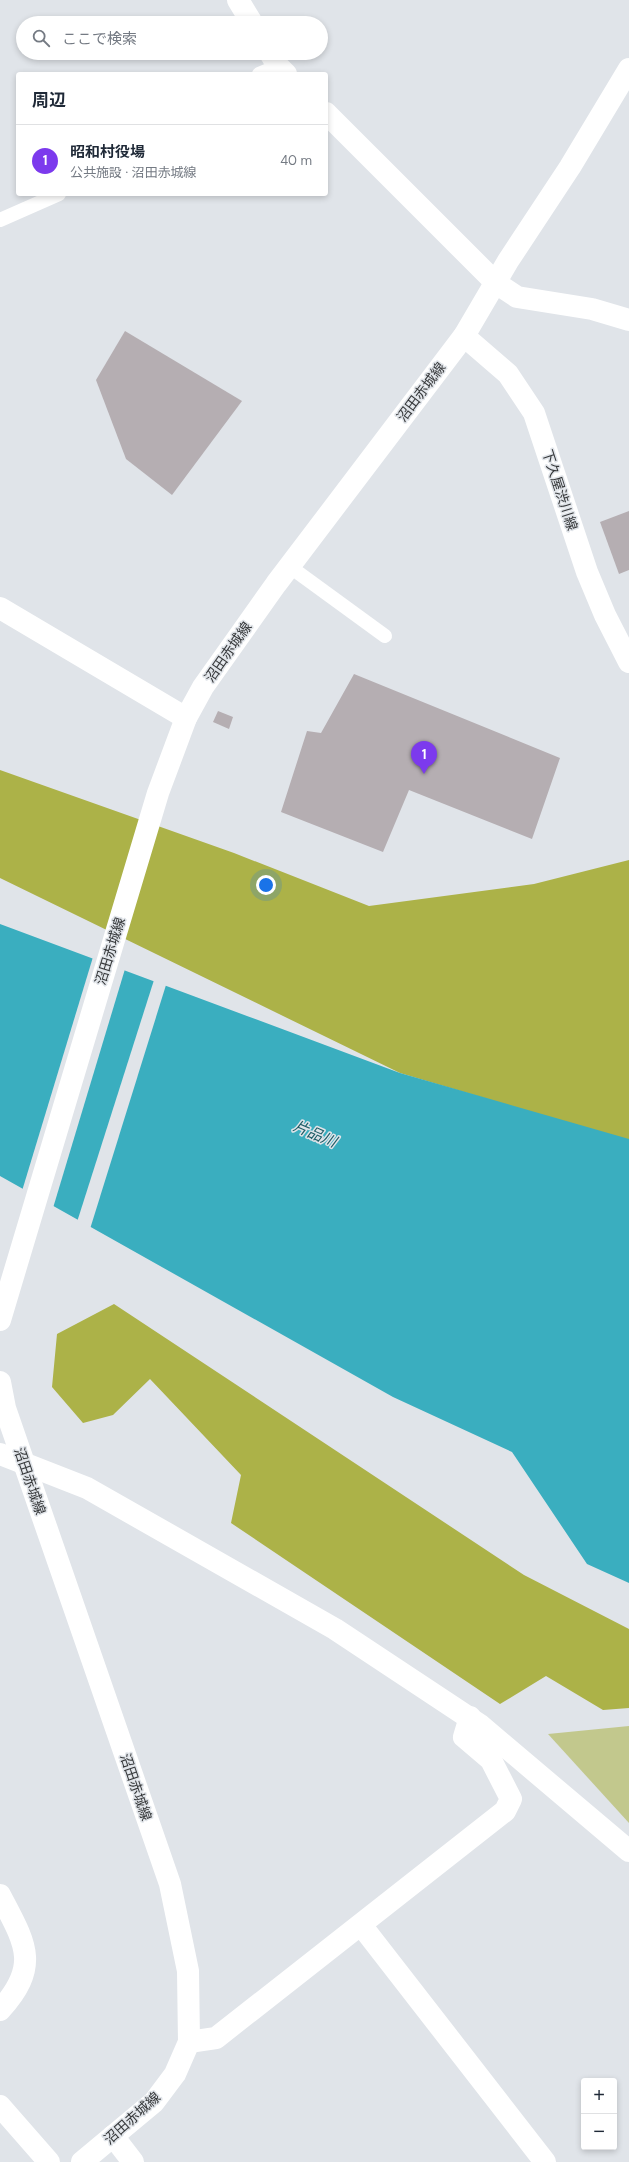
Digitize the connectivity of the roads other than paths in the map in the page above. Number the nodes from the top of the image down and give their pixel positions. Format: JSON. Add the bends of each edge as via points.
{"nodes":[{"id":1,"x":238,"y":0,"type":"edge"},
{"id":2,"x":248,"y":16,"type":"edge"},
{"id":3,"x":629,"y":69,"type":"edge"},
{"id":4,"x":328,"y":116,"type":"edge"},
{"id":5,"x":54,"y":196,"type":"edge"},
{"id":6,"x":0,"y":220,"type":"edge"},
{"id":7,"x":496,"y":283,"type":"junction"},
{"id":8,"x":629,"y":320,"type":"edge"},
{"id":9,"x":464,"y":336,"type":"junction"},
{"id":10,"x":289,"y":566,"type":"junction"},
{"id":11,"x":0,"y":608,"type":"edge"},
{"id":12,"x":385,"y":636,"type":"dead end"},
{"id":13,"x":629,"y":662,"type":"edge"},
{"id":14,"x":186,"y":718,"type":"junction"},
{"id":15,"x":0,"y":1320,"type":"edge"},
{"id":16,"x":0,"y":1382,"type":"edge"},
{"id":17,"x":0,"y":1454,"type":"edge"},
{"id":18,"x":470,"y":1717,"type":"junction"},
{"id":19,"x":629,"y":1851,"type":"edge"},
{"id":20,"x":0,"y":1895,"type":"edge"},
{"id":21,"x":361,"y":1924,"type":"junction"},
{"id":22,"x":0,"y":2010,"type":"edge"},
{"id":23,"x":189,"y":2042,"type":"junction"},
{"id":24,"x":0,"y":2106,"type":"edge"},
{"id":25,"x":113,"y":2136,"type":"junction"},
{"id":26,"x":49,"y":2162,"type":"edge"},
{"id":27,"x":82,"y":2162,"type":"edge"},
{"id":28,"x":133,"y":2162,"type":"edge"},
{"id":29,"x":545,"y":2162,"type":"edge"}],
"edges":[{"from":1,"to":2,"type":"main road"},
{"from":3,"to":7,"type":"main road","name":"沼田赤城線"},
{"from":4,"to":7,"type":"main road"},
{"from":5,"to":6,"type":"lane"},
{"from":7,"to":8,"type":"main road","via":[[518,297],[592,309]]},
{"from":7,"to":9,"type":"main road","name":"沼田赤城線"},
{"from":9,"to":10,"type":"main road","name":"沼田赤城線"},
{"from":9,"to":13,"type":"main road","name":"下久屋渋川線","via":[[508,374],[534,413],[587,572]]},
{"from":10,"to":12,"type":"lane"},
{"from":10,"to":14,"type":"main road","name":"沼田赤城線","via":[[203,687]]},
{"from":11,"to":14,"type":"main road"},
{"from":14,"to":15,"type":"main road","name":"沼田赤城線","via":[[158,793]]},
{"from":16,"to":23,"type":"main road","name":"沼田赤城線","via":[[5,1408],[31,1485],[170,1884],[188,1971]]},
{"from":17,"to":18,"type":"main road","via":[[87,1488],[335,1629]]},
{"from":18,"to":19,"type":"main road","via":[[536,1770]]},
{"from":18,"to":21,"type":"main road","via":[[464,1737],[491,1760],[511,1799],[504,1811]]},
{"from":20,"to":22,"type":"main road","via":[[22,1936],[26,1967],[16,1993]]},
{"from":21,"to":23,"type":"main road","via":[[216,2038]]},
{"from":21,"to":29,"type":"main road"},
{"from":23,"to":25,"type":"main road","name":"沼田赤城線","via":[[175,2074],[154,2102]]},
{"from":24,"to":26,"type":"main road"},
{"from":25,"to":27,"type":"main road","name":"沼田赤城線"},
{"from":25,"to":28,"type":"main road"}]}
